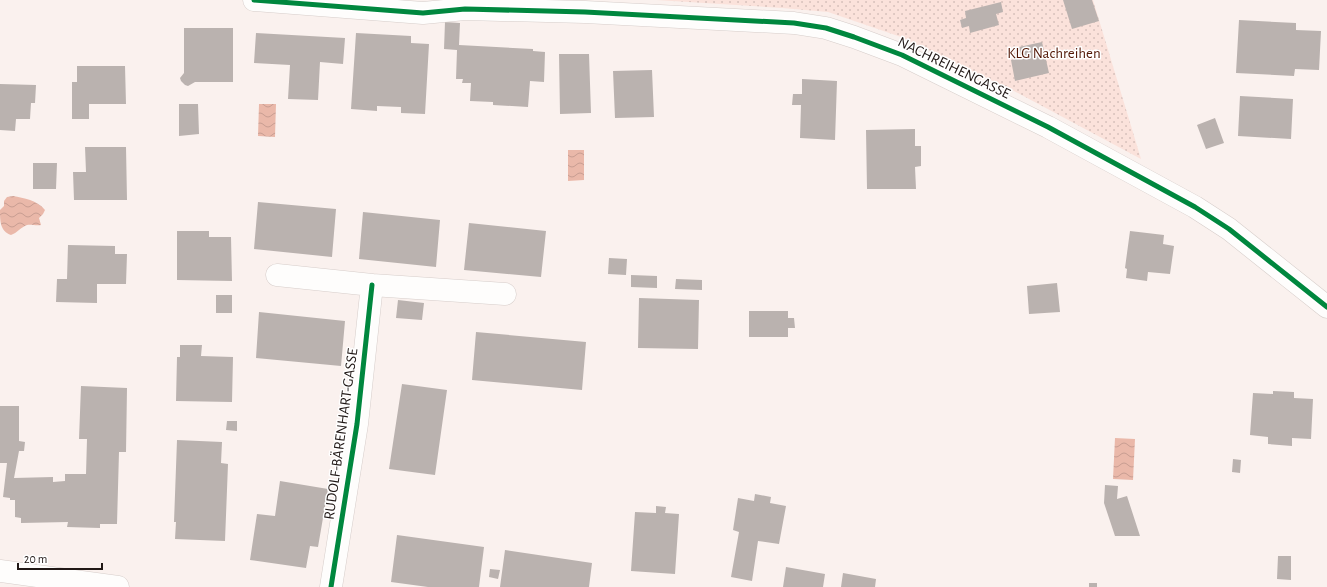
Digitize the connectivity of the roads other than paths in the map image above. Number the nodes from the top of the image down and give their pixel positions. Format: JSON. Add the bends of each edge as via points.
{"nodes":[{"id":1,"x":254,"y":0,"type":"edge"},
{"id":2,"x":456,"y":4,"type":"edge"},
{"id":3,"x":277,"y":275,"type":"dead end"},
{"id":4,"x":372,"y":285,"type":"junction"},
{"id":5,"x":505,"y":294,"type":"dead end"},
{"id":6,"x":1327,"y":307,"type":"edge"},
{"id":7,"x":0,"y":571,"type":"edge"},
{"id":8,"x":118,"y":587,"type":"edge"},
{"id":9,"x":331,"y":587,"type":"edge"}],
"edges":[{"from":1,"to":2,"type":"street","name":"NACHREIHENGASSE","via":[[423,13]]},
{"from":2,"to":6,"type":"street","name":"NACHREIHENGASSE","via":[[794,23],[826,28],[854,37],[902,55],[1048,127],[1195,207],[1229,229]]},
{"from":3,"to":4,"type":"street"},
{"from":4,"to":5,"type":"street"},
{"from":4,"to":9,"type":"street","name":"RUDOLF-BÄRENHART-GASSE","via":[[357,424]]},
{"from":7,"to":8,"type":"street"}]}
